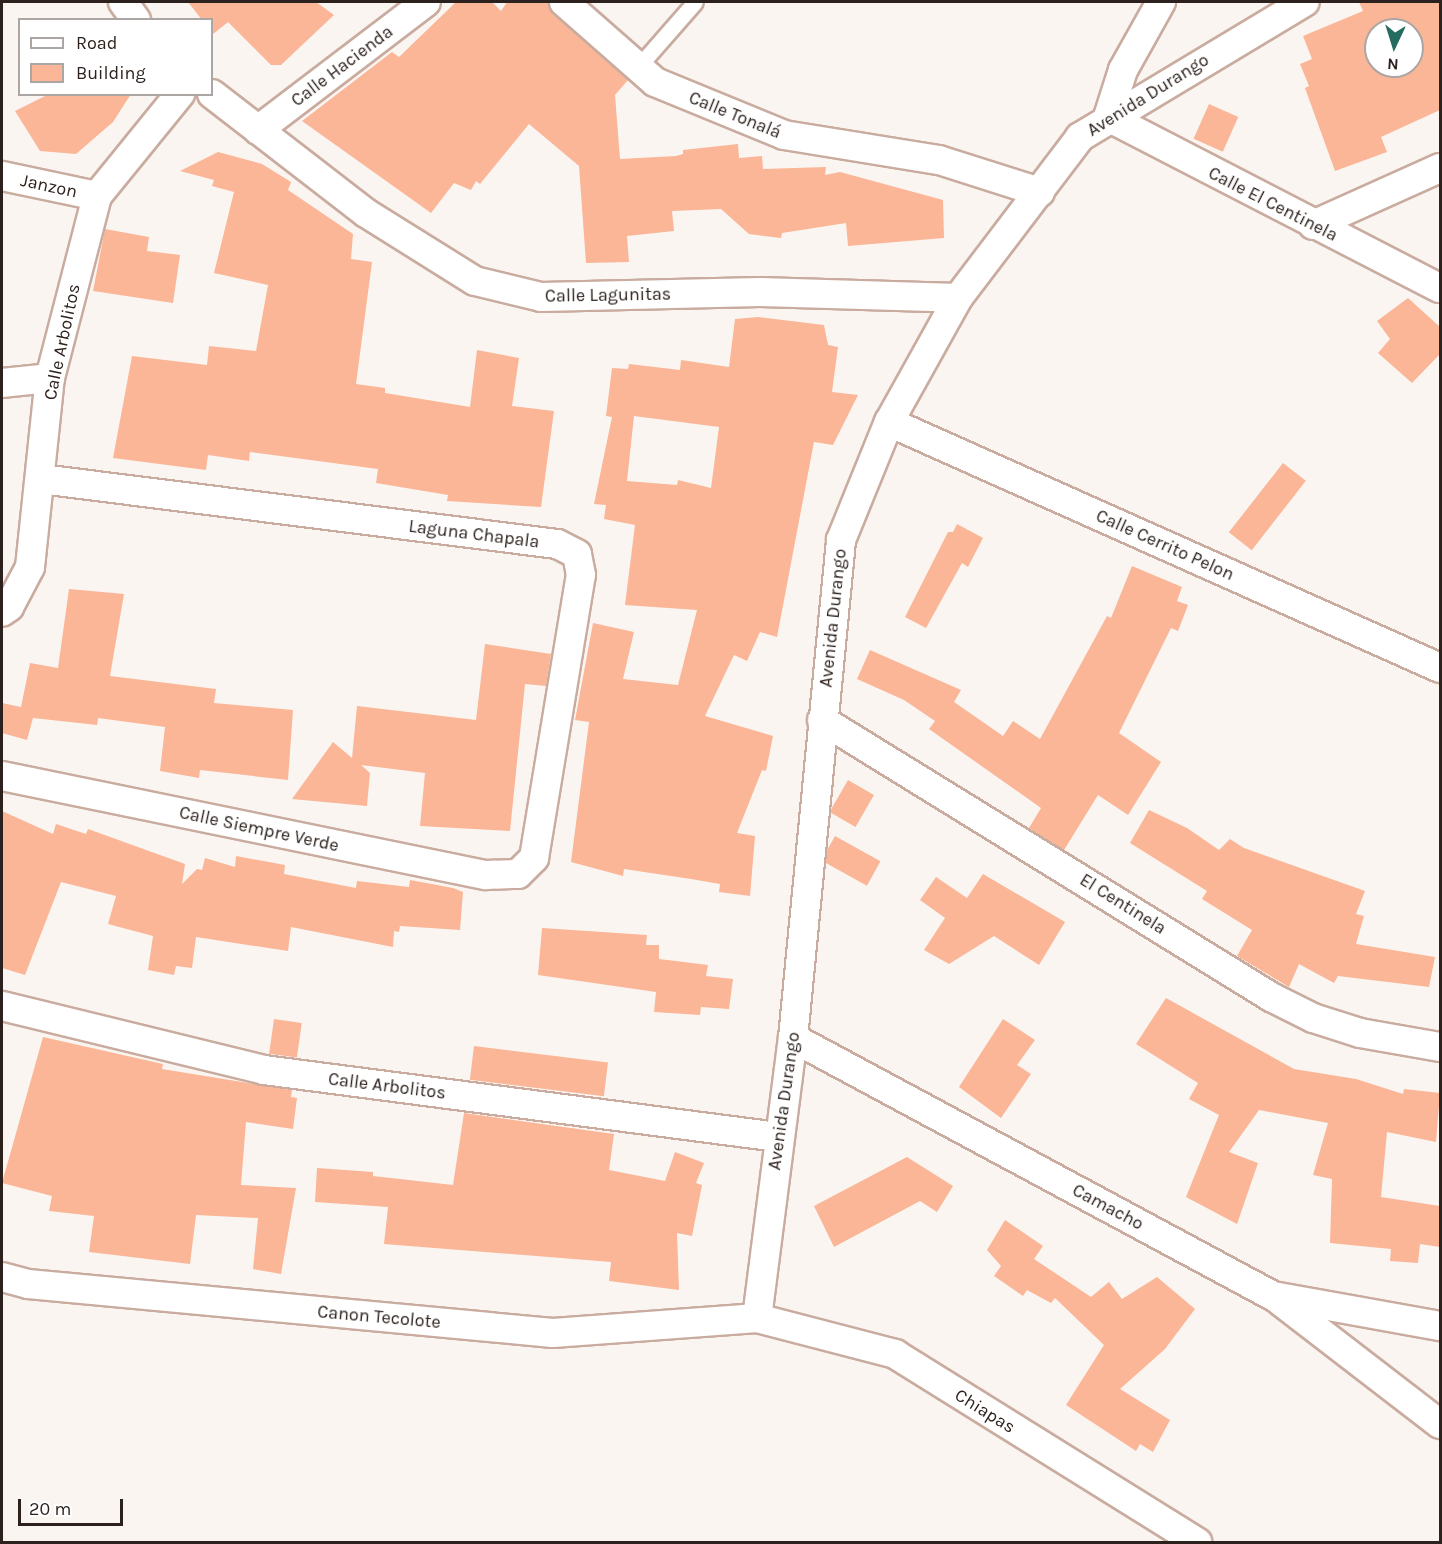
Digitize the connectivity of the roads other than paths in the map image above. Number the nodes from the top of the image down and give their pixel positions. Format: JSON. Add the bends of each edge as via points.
{"nodes":[{"id":1,"x":123,"y":2,"type":"edge"},
{"id":2,"x":426,"y":2,"type":"edge"},
{"id":3,"x":564,"y":2,"type":"edge"},
{"id":4,"x":695,"y":2,"type":"edge"},
{"id":5,"x":1161,"y":2,"type":"edge"},
{"id":6,"x":1305,"y":2,"type":"edge"},
{"id":7,"x":135,"y":18,"type":"edge"},
{"id":8,"x":638,"y":67,"type":"junction"},
{"id":9,"x":213,"y":95,"type":"edge"},
{"id":10,"x":178,"y":96,"type":"edge"},
{"id":11,"x":1108,"y":117,"type":"junction"},
{"id":12,"x":258,"y":130,"type":"junction"},
{"id":13,"x":1440,"y":168,"type":"edge"},
{"id":14,"x":2,"y":176,"type":"edge"},
{"id":15,"x":1040,"y":192,"type":"junction"},
{"id":16,"x":97,"y":196,"type":"junction"},
{"id":17,"x":1313,"y":225,"type":"junction"},
{"id":18,"x":1440,"y":288,"type":"edge"},
{"id":19,"x":958,"y":298,"type":"junction"},
{"id":20,"x":50,"y":378,"type":"junction"},
{"id":21,"x":2,"y":383,"type":"edge"},
{"id":22,"x":889,"y":422,"type":"junction"},
{"id":23,"x":41,"y":479,"type":"junction"},
{"id":24,"x":2,"y":612,"type":"edge"},
{"id":25,"x":1440,"y":668,"type":"edge"},
{"id":26,"x":822,"y":720,"type":"junction"},
{"id":27,"x":2,"y":776,"type":"edge"},
{"id":28,"x":518,"y":874,"type":"joint"},
{"id":29,"x":2,"y":1005,"type":"edge"},
{"id":30,"x":794,"y":1038,"type":"junction"},
{"id":31,"x":1440,"y":1047,"type":"edge"},
{"id":32,"x":778,"y":1137,"type":"junction"},
{"id":33,"x":2,"y":1277,"type":"edge"},
{"id":34,"x":1273,"y":1296,"type":"junction"},
{"id":35,"x":757,"y":1318,"type":"junction"},
{"id":36,"x":1440,"y":1326,"type":"edge"},
{"id":37,"x":1440,"y":1424,"type":"edge"},
{"id":38,"x":1197,"y":1542,"type":"edge"}],
"edges":[{"from":1,"to":7,"type":"street"},
{"from":2,"to":12,"type":"street","name":"Calle Hacienda"},
{"from":3,"to":8,"type":"street","name":"Calle Tonalá"},
{"from":4,"to":8,"type":"lane"},
{"from":5,"to":11,"type":"street","via":[[1123,70]]},
{"from":6,"to":11,"type":"street","name":"Avenida Durango"},
{"from":8,"to":15,"type":"street","name":"Calle Tonalá","via":[[655,82],[784,135],[939,160]]},
{"from":9,"to":12,"type":"street","name":"Calle Lagunitas"},
{"from":10,"to":16,"type":"street","name":"Calle Arbolitos"},
{"from":11,"to":15,"type":"street","name":"Avenida Durango","via":[[1080,137]]},
{"from":11,"to":17,"type":"street","name":"Calle El Centinela"},
{"from":12,"to":19,"type":"street","name":"Calle Lagunitas","via":[[423,252],[475,281],[541,297],[760,292]]},
{"from":13,"to":17,"type":"street"},
{"from":14,"to":16,"type":"street","name":"Janzon"},
{"from":15,"to":19,"type":"street","name":"Avenida Durango"},
{"from":16,"to":20,"type":"street","name":"Calle Arbolitos"},
{"from":17,"to":18,"type":"street","name":"Calle El Centinela"},
{"from":19,"to":22,"type":"street","name":"Avenida Durango"},
{"from":20,"to":21,"type":"street"},
{"from":20,"to":23,"type":"street","name":"Calle Arbolitos"},
{"from":22,"to":25,"type":"street","name":"Calle Cerrito Pelon"},
{"from":22,"to":26,"type":"street","name":"Avenida Durango","via":[[841,540]]},
{"from":23,"to":24,"type":"street","name":"Calle Arbolitos","via":[[30,567],[9,607]]},
{"from":23,"to":28,"type":"street","name":"Laguna Chapala","via":[[557,544],[577,554],[581,575],[534,858]]},
{"from":26,"to":30,"type":"street","name":"Avenida Durango"},
{"from":26,"to":31,"type":"street","name":"El Centinela","via":[[1271,997],[1313,1018],[1360,1033]]},
{"from":27,"to":28,"type":"street","name":"Calle Siempre Verde","via":[[486,875]]},
{"from":29,"to":32,"type":"street","name":"Calle Arbolitos","via":[[264,1070]]},
{"from":30,"to":32,"type":"street","name":"Avenida Durango"},
{"from":30,"to":34,"type":"street","name":"Camacho"},
{"from":32,"to":35,"type":"street","name":"Avenida Durango"},
{"from":33,"to":35,"type":"street","name":"Canon Tecolote","via":[[28,1284],[553,1333]]},
{"from":34,"to":36,"type":"street","name":"Camacho"},
{"from":34,"to":37,"type":"street"},
{"from":35,"to":38,"type":"street","name":"Chiapas","via":[[894,1354]]}]}
